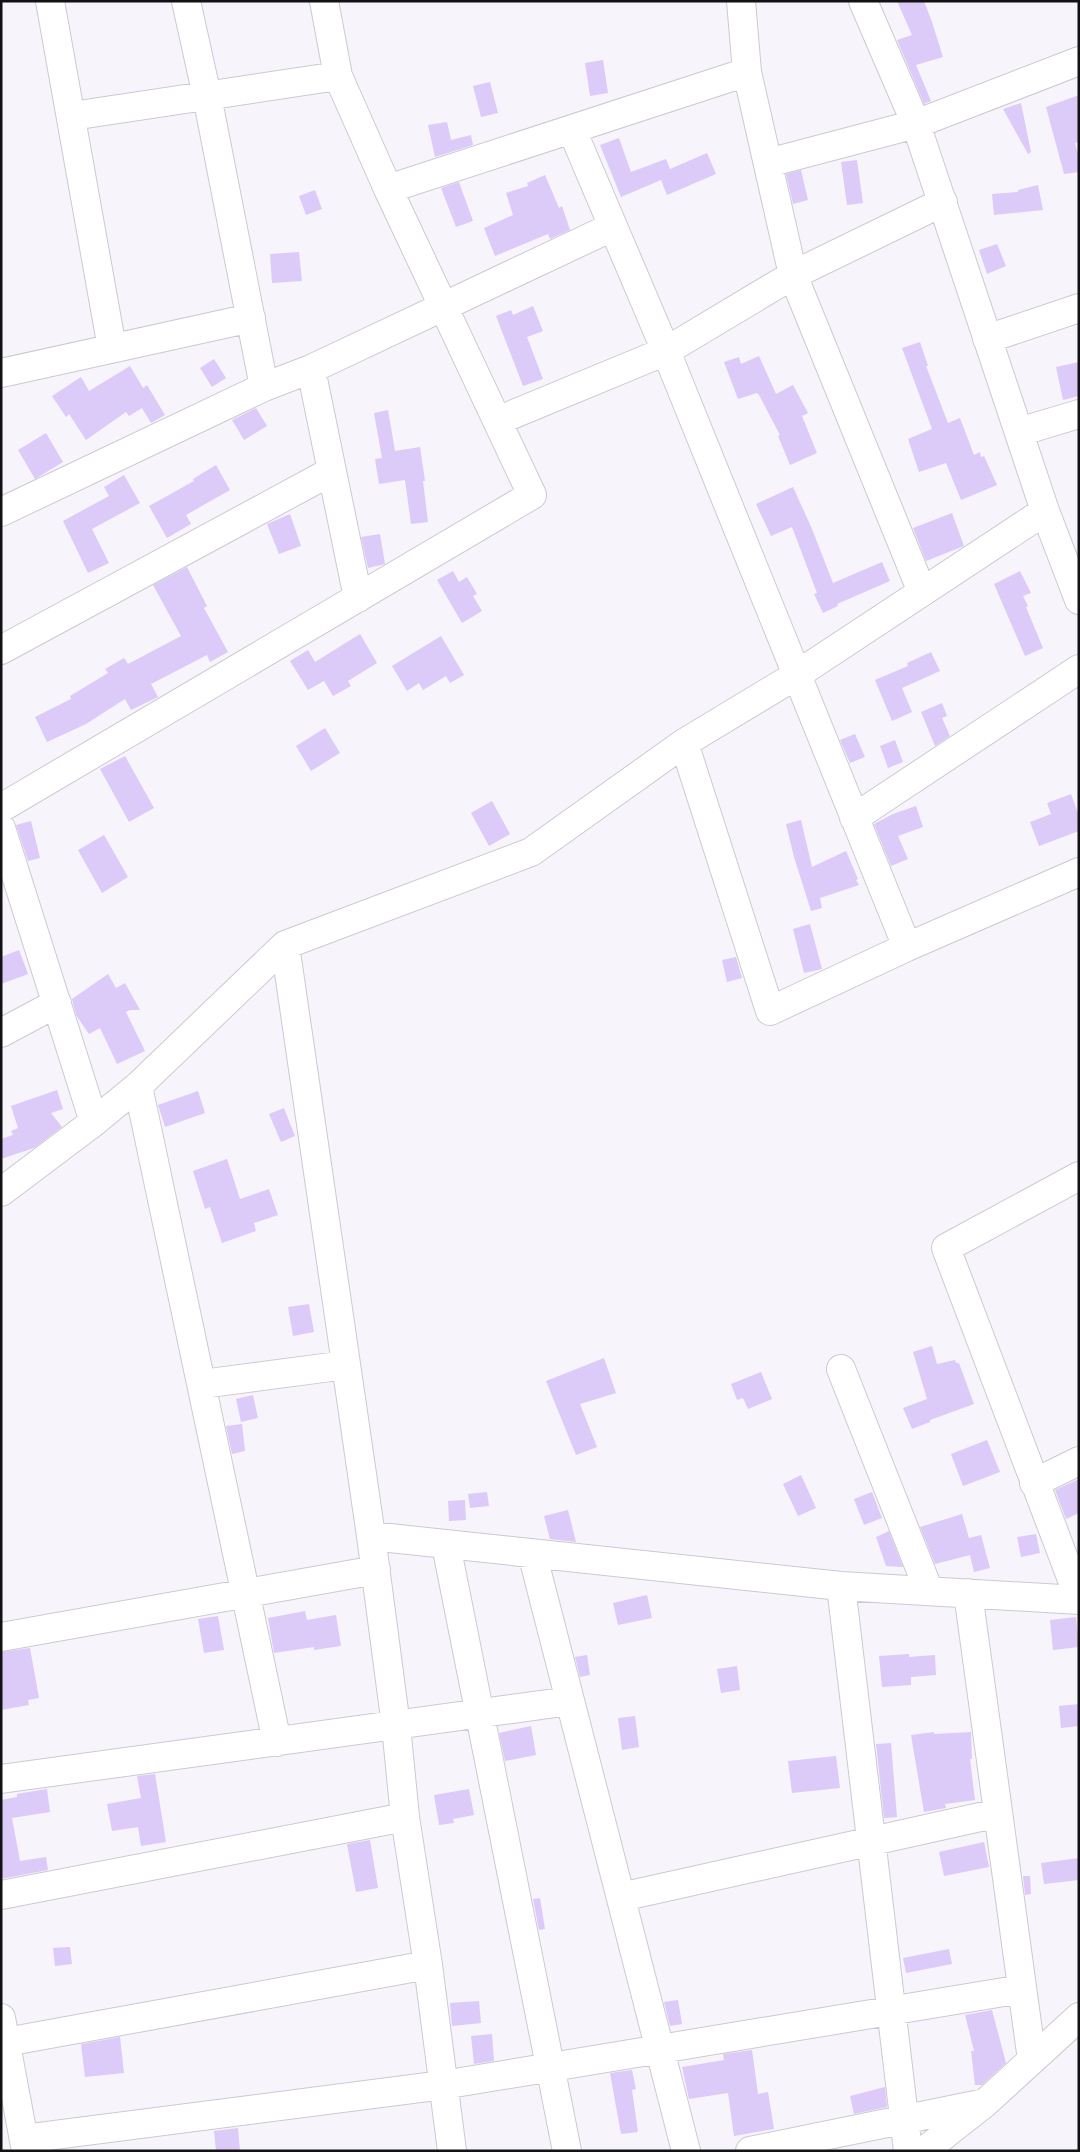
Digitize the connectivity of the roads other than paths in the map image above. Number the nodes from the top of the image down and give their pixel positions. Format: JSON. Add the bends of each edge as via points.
{"nodes":[{"id":1,"x":50,"y":1,"type":"edge"},
{"id":2,"x":186,"y":1,"type":"edge"},
{"id":3,"x":324,"y":1,"type":"edge"},
{"id":4,"x":741,"y":1,"type":"edge"},
{"id":5,"x":863,"y":1,"type":"edge"},
{"id":6,"x":1079,"y":61,"type":"edge"},
{"id":7,"x":747,"y":72,"type":"junction"},
{"id":8,"x":338,"y":76,"type":"junction"},
{"id":9,"x":207,"y":96,"type":"junction"},
{"id":10,"x":72,"y":116,"type":"junction"},
{"id":11,"x":916,"y":124,"type":"junction"},
{"id":12,"x":572,"y":130,"type":"junction"},
{"id":13,"x":768,"y":163,"type":"junction"},
{"id":14,"x":388,"y":189,"type":"junction"},
{"id":15,"x":943,"y":202,"type":"junction"},
{"id":16,"x":612,"y":227,"type":"junction"},
{"id":17,"x":793,"y":275,"type":"junction"},
{"id":18,"x":444,"y":307,"type":"junction"},
{"id":19,"x":1079,"y":308,"type":"edge"},
{"id":20,"x":251,"y":318,"type":"junction"},
{"id":21,"x":987,"y":339,"type":"junction"},
{"id":22,"x":112,"y":348,"type":"junction"},
{"id":23,"x":666,"y":351,"type":"junction"},
{"id":24,"x":311,"y":369,"type":"junction"},
{"id":25,"x":1,"y":373,"type":"edge"},
{"id":26,"x":264,"y":388,"type":"junction"},
{"id":27,"x":1079,"y":414,"type":"edge"},
{"id":28,"x":497,"y":421,"type":"junction"},
{"id":29,"x":1019,"y":432,"type":"junction"},
{"id":30,"x":332,"y":471,"type":"junction"},
{"id":31,"x":1045,"y":511,"type":"junction"},
{"id":32,"x":1,"y":512,"type":"edge"},
{"id":33,"x":922,"y":592,"type":"junction"},
{"id":34,"x":1078,"y":594,"type":"edge"},
{"id":35,"x":358,"y":598,"type":"junction"},
{"id":36,"x":1,"y":650,"type":"edge"},
{"id":37,"x":1079,"y":669,"type":"edge"},
{"id":38,"x":796,"y":676,"type":"junction"},
{"id":39,"x":684,"y":743,"type":"junction"},
{"id":40,"x":1,"y":808,"type":"edge"},
{"id":41,"x":854,"y":818,"type":"junction"},
{"id":42,"x":1,"y":828,"type":"edge"},
{"id":43,"x":1079,"y":872,"type":"edge"},
{"id":44,"x":285,"y":945,"type":"junction"},
{"id":45,"x":907,"y":947,"type":"junction"},
{"id":46,"x":57,"y":1003,"type":"junction"},
{"id":47,"x":1,"y":1033,"type":"edge"},
{"id":48,"x":138,"y":1086,"type":"junction"},
{"id":49,"x":94,"y":1122,"type":"junction"},
{"id":50,"x":1079,"y":1176,"type":"edge"},
{"id":51,"x":1,"y":1192,"type":"edge"},
{"id":52,"x":346,"y":1365,"type":"junction"},
{"id":53,"x":841,"y":1369,"type":"dead end"},
{"id":54,"x":202,"y":1384,"type":"junction"},
{"id":55,"x":1079,"y":1461,"type":"edge"},
{"id":56,"x":1034,"y":1482,"type":"junction"},
{"id":57,"x":372,"y":1536,"type":"junction"},
{"id":58,"x":446,"y":1545,"type":"junction"},
{"id":59,"x":532,"y":1553,"type":"junction"},
{"id":60,"x":376,"y":1570,"type":"junction"},
{"id":61,"x":841,"y":1586,"type":"junction"},
{"id":62,"x":929,"y":1591,"type":"junction"},
{"id":63,"x":246,"y":1593,"type":"junction"},
{"id":64,"x":968,"y":1593,"type":"junction"},
{"id":65,"x":1079,"y":1599,"type":"edge"},
{"id":66,"x":1,"y":1637,"type":"edge"},
{"id":67,"x":570,"y":1701,"type":"junction"},
{"id":68,"x":480,"y":1714,"type":"junction"},
{"id":69,"x":396,"y":1726,"type":"junction"},
{"id":70,"x":277,"y":1742,"type":"junction"},
{"id":71,"x":1,"y":1780,"type":"edge"},
{"id":72,"x":998,"y":1813,"type":"junction"},
{"id":73,"x":405,"y":1817,"type":"junction"},
{"id":74,"x":872,"y":1842,"type":"junction"},
{"id":75,"x":1,"y":1896,"type":"edge"},
{"id":76,"x":620,"y":1898,"type":"junction"},
{"id":77,"x":428,"y":1965,"type":"junction"},
{"id":78,"x":1022,"y":1989,"type":"junction"},
{"id":79,"x":892,"y":2011,"type":"junction"},
{"id":80,"x":1079,"y":2017,"type":"edge"},
{"id":81,"x":4,"y":2030,"type":"edge"},
{"id":82,"x":660,"y":2049,"type":"junction"},
{"id":83,"x":1032,"y":2060,"type":"junction"},
{"id":84,"x":550,"y":2067,"type":"junction"},
{"id":85,"x":443,"y":2085,"type":"junction"},
{"id":86,"x":985,"y":2103,"type":"junction"},
{"id":87,"x":904,"y":2119,"type":"junction"},
{"id":88,"x":25,"y":2145,"type":"edge"},
{"id":89,"x":452,"y":2151,"type":"edge"},
{"id":90,"x":567,"y":2151,"type":"edge"},
{"id":91,"x":686,"y":2151,"type":"edge"},
{"id":92,"x":750,"y":2151,"type":"edge"},
{"id":93,"x":908,"y":2151,"type":"edge"},
{"id":94,"x":924,"y":2151,"type":"edge"}],
"edges":[{"from":1,"to":10,"type":"street"},
{"from":2,"to":9,"type":"street"},
{"from":3,"to":8,"type":"street"},
{"from":4,"to":7,"type":"street"},
{"from":5,"to":11,"type":"street"},
{"from":6,"to":11,"type":"street"},
{"from":7,"to":12,"type":"street"},
{"from":7,"to":13,"type":"street"},
{"from":8,"to":9,"type":"street"},
{"from":8,"to":14,"type":"street"},
{"from":9,"to":10,"type":"street"},
{"from":9,"to":20,"type":"street"},
{"from":10,"to":22,"type":"street"},
{"from":11,"to":13,"type":"street"},
{"from":11,"to":15,"type":"street"},
{"from":12,"to":14,"type":"street"},
{"from":12,"to":16,"type":"street"},
{"from":13,"to":17,"type":"street"},
{"from":14,"to":18,"type":"street"},
{"from":15,"to":17,"type":"street"},
{"from":15,"to":21,"type":"street"},
{"from":16,"to":18,"type":"street"},
{"from":16,"to":23,"type":"street"},
{"from":17,"to":23,"type":"street"},
{"from":17,"to":33,"type":"street"},
{"from":18,"to":24,"type":"street"},
{"from":18,"to":28,"type":"street"},
{"from":19,"to":21,"type":"street"},
{"from":20,"to":22,"type":"street"},
{"from":20,"to":26,"type":"street"},
{"from":21,"to":29,"type":"street"},
{"from":22,"to":25,"type":"street"},
{"from":23,"to":28,"type":"street"},
{"from":23,"to":38,"type":"street"},
{"from":24,"to":26,"type":"street"},
{"from":24,"to":30,"type":"street"},
{"from":26,"to":32,"type":"street"},
{"from":27,"to":29,"type":"street"},
{"from":28,"to":35,"type":"street","via":[[532,495]]},
{"from":29,"to":31,"type":"street"},
{"from":30,"to":35,"type":"street"},
{"from":30,"to":36,"type":"street"},
{"from":31,"to":33,"type":"street"},
{"from":31,"to":34,"type":"street"},
{"from":33,"to":38,"type":"street"},
{"from":35,"to":40,"type":"street"},
{"from":37,"to":41,"type":"street"},
{"from":38,"to":39,"type":"street"},
{"from":38,"to":41,"type":"street"},
{"from":39,"to":44,"type":"street","via":[[531,852]]},
{"from":39,"to":45,"type":"street","via":[[770,1011]]},
{"from":41,"to":45,"type":"street"},
{"from":42,"to":46,"type":"street"},
{"from":43,"to":45,"type":"street"},
{"from":44,"to":48,"type":"street"},
{"from":44,"to":52,"type":"street"},
{"from":46,"to":47,"type":"street"},
{"from":46,"to":49,"type":"street"},
{"from":48,"to":49,"type":"street"},
{"from":48,"to":54,"type":"street"},
{"from":49,"to":51,"type":"street"},
{"from":50,"to":56,"type":"street","via":[[946,1248]]},
{"from":52,"to":54,"type":"street"},
{"from":52,"to":57,"type":"street"},
{"from":53,"to":62,"type":"street"},
{"from":54,"to":63,"type":"street"},
{"from":55,"to":56,"type":"street"},
{"from":56,"to":65,"type":"street"},
{"from":57,"to":58,"type":"street"},
{"from":57,"to":60,"type":"street"},
{"from":58,"to":59,"type":"street"},
{"from":58,"to":68,"type":"street"},
{"from":59,"to":61,"type":"street"},
{"from":59,"to":67,"type":"street"},
{"from":60,"to":63,"type":"street"},
{"from":60,"to":69,"type":"street"},
{"from":61,"to":62,"type":"street"},
{"from":61,"to":74,"type":"street"},
{"from":62,"to":64,"type":"street"},
{"from":63,"to":66,"type":"street"},
{"from":63,"to":70,"type":"street"},
{"from":64,"to":65,"type":"street"},
{"from":64,"to":72,"type":"street"},
{"from":67,"to":68,"type":"street"},
{"from":67,"to":76,"type":"street"},
{"from":68,"to":69,"type":"street"},
{"from":68,"to":84,"type":"street"},
{"from":69,"to":70,"type":"street"},
{"from":69,"to":73,"type":"street"},
{"from":70,"to":71,"type":"street"},
{"from":72,"to":74,"type":"street"},
{"from":72,"to":78,"type":"street"},
{"from":73,"to":75,"type":"street"},
{"from":73,"to":77,"type":"street"},
{"from":74,"to":76,"type":"street"},
{"from":74,"to":79,"type":"street"},
{"from":76,"to":82,"type":"street"},
{"from":77,"to":81,"type":"street"},
{"from":77,"to":85,"type":"street"},
{"from":78,"to":79,"type":"street"},
{"from":78,"to":83,"type":"street"},
{"from":79,"to":82,"type":"street"},
{"from":79,"to":87,"type":"street"},
{"from":80,"to":83,"type":"street"},
{"from":81,"to":88,"type":"street"},
{"from":82,"to":84,"type":"street"},
{"from":82,"to":91,"type":"street"},
{"from":83,"to":86,"type":"street"},
{"from":84,"to":85,"type":"street"},
{"from":84,"to":90,"type":"street"},
{"from":85,"to":88,"type":"street"},
{"from":85,"to":89,"type":"street"},
{"from":86,"to":87,"type":"street"},
{"from":86,"to":94,"type":"street"},
{"from":87,"to":92,"type":"street"},
{"from":87,"to":93,"type":"street"}]}
